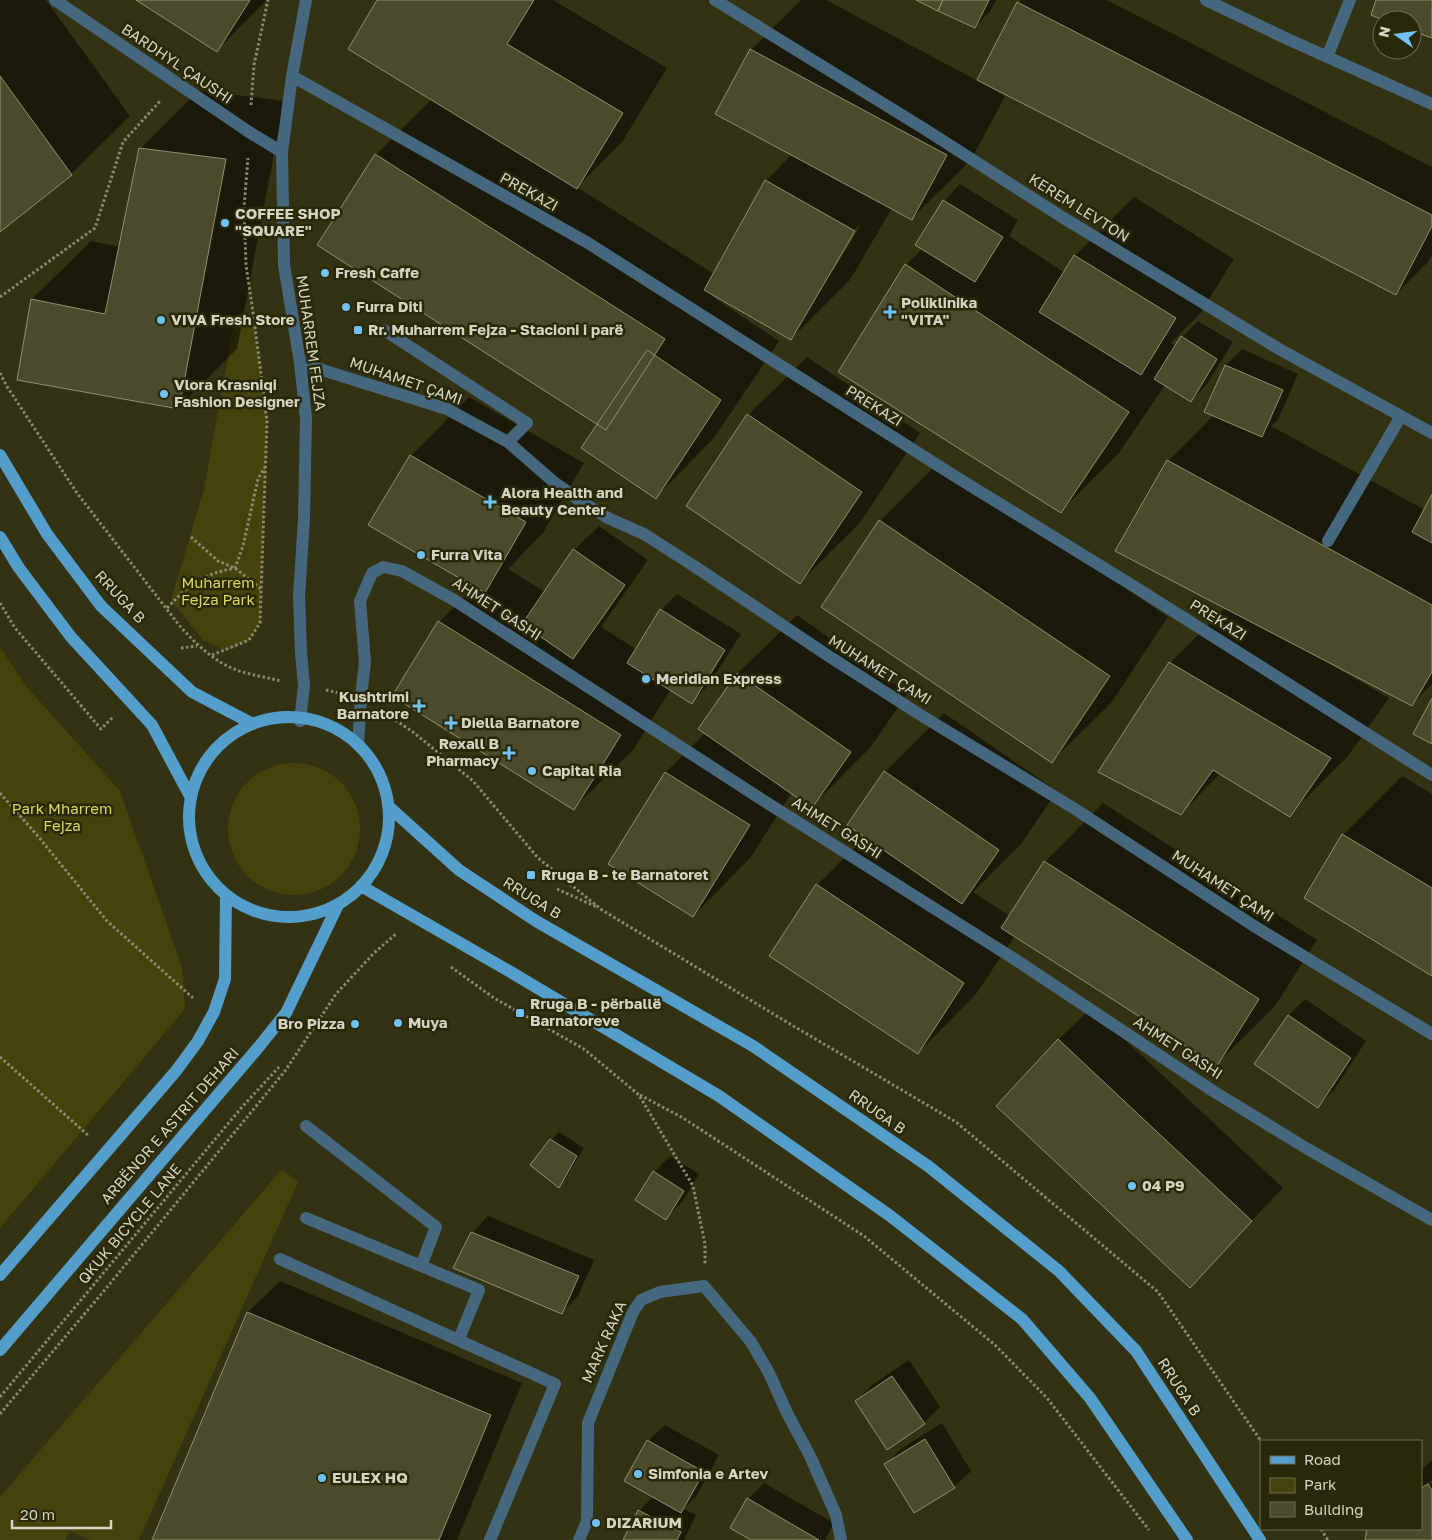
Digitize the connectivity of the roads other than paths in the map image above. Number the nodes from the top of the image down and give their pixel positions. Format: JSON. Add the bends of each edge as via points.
{"nodes":[{"id":1,"x":55,"y":0,"type":"edge"},
{"id":2,"x":306,"y":0,"type":"edge"},
{"id":3,"x":715,"y":0,"type":"edge"},
{"id":4,"x":1206,"y":0,"type":"edge"},
{"id":5,"x":1350,"y":0,"type":"edge"},
{"id":6,"x":1327,"y":57,"type":"junction"},
{"id":7,"x":292,"y":76,"type":"junction"},
{"id":8,"x":1432,"y":104,"type":"edge"},
{"id":9,"x":282,"y":152,"type":"junction"},
{"id":10,"x":384,"y":330,"type":"dead end"},
{"id":11,"x":300,"y":363,"type":"junction"},
{"id":12,"x":1401,"y":416,"type":"junction"},
{"id":13,"x":1432,"y":433,"type":"edge"},
{"id":14,"x":508,"y":442,"type":"junction"},
{"id":15,"x":0,"y":455,"type":"edge"},
{"id":16,"x":0,"y":536,"type":"edge"},
{"id":17,"x":1328,"y":541,"type":"dead end"},
{"id":18,"x":300,"y":721,"type":"junction"},
{"id":19,"x":253,"y":724,"type":"junction"},
{"id":20,"x":358,"y":745,"type":"junction"},
{"id":21,"x":1432,"y":775,"type":"edge"},
{"id":22,"x":191,"y":798,"type":"junction"},
{"id":23,"x":388,"y":806,"type":"junction"},
{"id":24,"x":361,"y":886,"type":"junction"},
{"id":25,"x":226,"y":895,"type":"junction"},
{"id":26,"x":338,"y":904,"type":"junction"},
{"id":27,"x":1432,"y":1034,"type":"edge"},
{"id":28,"x":306,"y":1126,"type":"dead end"},
{"id":29,"x":306,"y":1218,"type":"dead end"},
{"id":30,"x":1432,"y":1220,"type":"edge"},
{"id":31,"x":280,"y":1259,"type":"dead end"},
{"id":32,"x":421,"y":1266,"type":"junction"},
{"id":33,"x":0,"y":1275,"type":"edge"},
{"id":34,"x":458,"y":1339,"type":"junction"},
{"id":35,"x":0,"y":1350,"type":"edge"},
{"id":36,"x":490,"y":1540,"type":"edge"},
{"id":37,"x":579,"y":1540,"type":"edge"},
{"id":38,"x":841,"y":1540,"type":"edge"},
{"id":39,"x":1187,"y":1540,"type":"edge"},
{"id":40,"x":1260,"y":1540,"type":"edge"}],
"edges":[{"from":1,"to":9,"type":"street","name":"BARDHYL ÇAUSHI"},
{"from":2,"to":7,"type":"street","name":"MUHARREM FEJZA"},
{"from":3,"to":12,"type":"street","name":"KEREM LEVTON","via":[[1245,329]]},
{"from":4,"to":6,"type":"street"},
{"from":5,"to":6,"type":"street"},
{"from":6,"to":8,"type":"street"},
{"from":7,"to":9,"type":"street","name":"MUHARREM FEJZA"},
{"from":7,"to":21,"type":"street","name":"PREKAZI","via":[[588,244]]},
{"from":9,"to":11,"type":"street","name":"MUHARREM FEJZA","via":[[284,265]]},
{"from":10,"to":14,"type":"street","via":[[527,422]]},
{"from":11,"to":14,"type":"street","name":"MUHAMET ÇAMI","via":[[447,409]]},
{"from":11,"to":18,"type":"street","name":"MUHARREM FEJZA","via":[[306,418],[304,519],[298,596],[304,686]]},
{"from":12,"to":13,"type":"street","name":"KEREM LEVTON"},
{"from":12,"to":17,"type":"street"},
{"from":14,"to":27,"type":"street","name":"MUHAMET ÇAMI","via":[[582,502],[644,534],[835,661],[1075,809],[1254,926]]},
{"from":15,"to":19,"type":"main road","name":"RRUGA B","via":[[47,534],[101,606],[192,692]]},
{"from":16,"to":22,"type":"main road","via":[[19,568],[71,637],[152,725]]},
{"from":18,"to":19,"type":"main road","via":[[281,717]]},
{"from":18,"to":20,"type":"main road","via":[[306,718],[330,726]]},
{"from":19,"to":22,"type":"main road","via":[[214,750],[196,778]]},
{"from":20,"to":23,"type":"main road","via":[[381,778]]},
{"from":20,"to":30,"type":"street","name":"AHMET GASHI","via":[[365,662],[360,601],[372,573],[383,567],[402,571],[454,600],[769,805],[1019,962],[1213,1091]]},
{"from":22,"to":25,"type":"main road","via":[[189,820],[195,853],[206,874]]},
{"from":23,"to":24,"type":"main road","via":[[382,854]]},
{"from":23,"to":40,"type":"main road","name":"RRUGA B","via":[[459,870],[536,921],[754,1046],[928,1166],[1058,1271],[1136,1351]]},
{"from":24,"to":26,"type":"main road"},
{"from":24,"to":39,"type":"main road","via":[[720,1096],[889,1215],[1022,1319],[1090,1398]]},
{"from":25,"to":26,"type":"main road","via":[[252,911],[291,918],[311,915]]},
{"from":25,"to":33,"type":"main road","name":"ARBËNOR E ASTRIT DEHARI","via":[[225,979],[214,1012],[198,1041],[176,1071]]},
{"from":26,"to":35,"type":"main road","name":"ARBËNOR E ASTRIT DEHARI","via":[[286,1013]]},
{"from":28,"to":32,"type":"street","via":[[436,1227]]},
{"from":29,"to":32,"type":"street"},
{"from":31,"to":34,"type":"street"},
{"from":32,"to":34,"type":"street","via":[[479,1290]]},
{"from":34,"to":36,"type":"street","via":[[555,1384]]},
{"from":37,"to":38,"type":"street","name":"MARK RAKA","via":[[587,1522],[588,1423],[633,1312],[641,1300],[660,1292],[704,1286],[751,1342],[769,1373],[836,1515]]}]}
